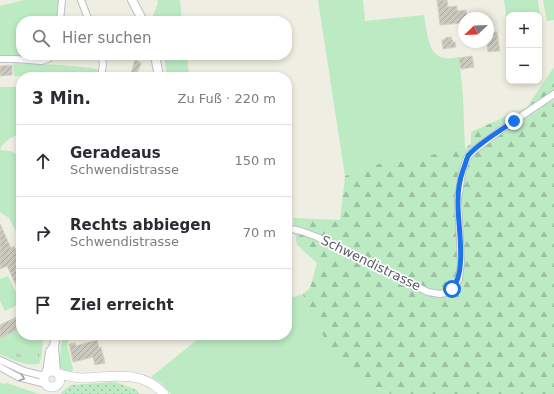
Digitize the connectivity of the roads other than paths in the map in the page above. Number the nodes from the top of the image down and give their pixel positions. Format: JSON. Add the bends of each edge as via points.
{"nodes":[{"id":1,"x":62,"y":0,"type":"edge"},
{"id":2,"x":81,"y":0,"type":"edge"},
{"id":3,"x":132,"y":0,"type":"edge"},
{"id":4,"x":60,"y":16,"type":"edge"},
{"id":5,"x":87,"y":16,"type":"edge"},
{"id":6,"x":140,"y":16,"type":"edge"},
{"id":7,"x":16,"y":59,"type":"edge"},
{"id":8,"x":0,"y":60,"type":"edge"},
{"id":9,"x":28,"y":60,"type":"edge"},
{"id":10,"x":44,"y":60,"type":"edge"},
{"id":11,"x":102,"y":60,"type":"edge"},
{"id":12,"x":156,"y":60,"type":"edge"},
{"id":13,"x":102,"y":72,"type":"edge"},
{"id":14,"x":158,"y":72,"type":"edge"},
{"id":15,"x":554,"y":94,"type":"edge"},
{"id":16,"x":292,"y":230,"type":"edge"},
{"id":17,"x":55,"y":340,"type":"edge"},
{"id":18,"x":0,"y":360,"type":"edge"},
{"id":19,"x":0,"y":367,"type":"edge"},
{"id":20,"x":52,"y":382,"type":"edge"},
{"id":21,"x":164,"y":394,"type":"edge"}],
"edges":[{"from":1,"to":4,"type":"street"},
{"from":2,"to":5,"type":"street"},
{"from":3,"to":6,"type":"street"},
{"from":7,"to":8,"type":"street"},
{"from":9,"to":10,"type":"street"},
{"from":11,"to":13,"type":"street"},
{"from":12,"to":14,"type":"street"},
{"from":15,"to":16,"type":"street","name":"Schwendistrasse","via":[[498,132],[467,158],[458,199],[460,274],[457,283],[448,292],[428,292],[317,237]]},
{"from":17,"to":20,"type":"street"},
{"from":18,"to":20,"type":"street"},
{"from":19,"to":20,"type":"street","one_way":true,"via":[[18,377]]},
{"from":20,"to":21,"type":"main road","via":[[110,376],[137,377],[154,385]]}]}
